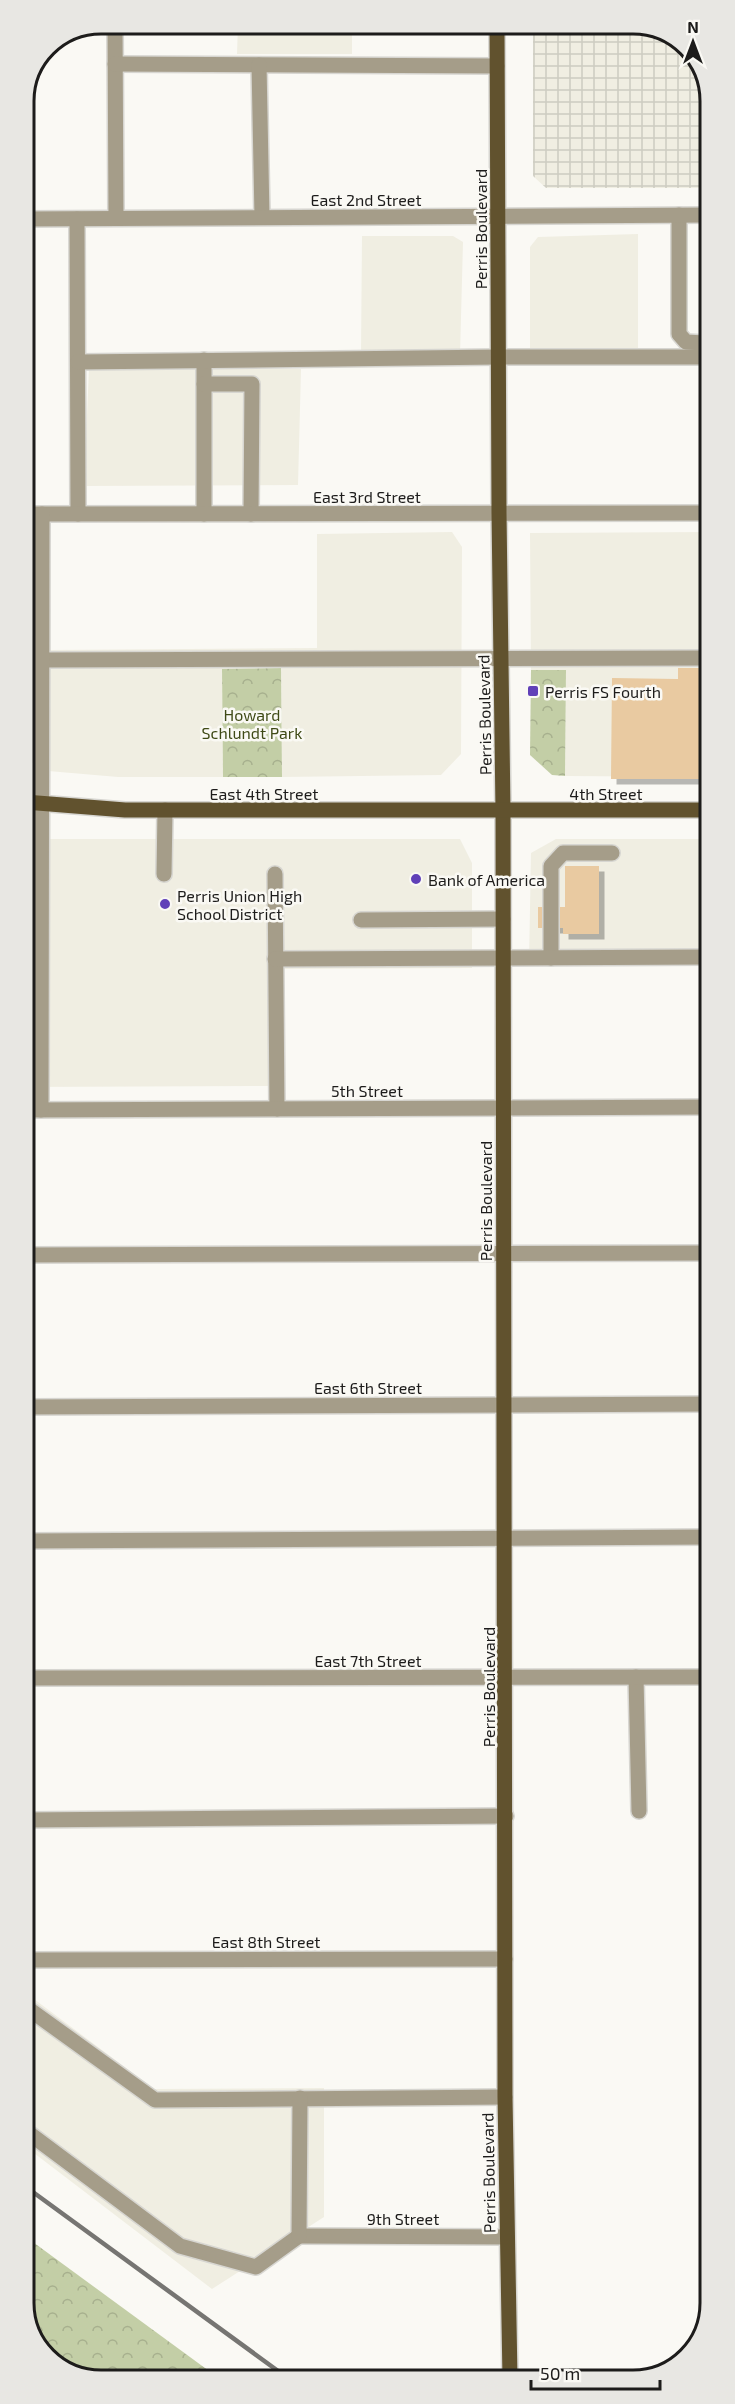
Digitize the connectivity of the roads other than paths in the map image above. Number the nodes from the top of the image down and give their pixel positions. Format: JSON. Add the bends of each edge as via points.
{"nodes":[{"id":1,"x":115,"y":34,"type":"edge"},
{"id":2,"x":497,"y":35,"type":"edge"},
{"id":3,"x":115,"y":64,"type":"junction"},
{"id":4,"x":259,"y":65,"type":"junction"},
{"id":5,"x":497,"y":66,"type":"junction"},
{"id":6,"x":679,"y":215,"type":"junction"},
{"id":7,"x":700,"y":215,"type":"edge"},
{"id":8,"x":498,"y":216,"type":"junction"},
{"id":9,"x":116,"y":218,"type":"junction"},
{"id":10,"x":262,"y":218,"type":"junction"},
{"id":11,"x":34,"y":219,"type":"edge"},
{"id":12,"x":77,"y":219,"type":"junction"},
{"id":13,"x":700,"y":343,"type":"edge"},
{"id":14,"x":498,"y":357,"type":"junction"},
{"id":15,"x":700,"y":357,"type":"edge"},
{"id":16,"x":204,"y":360,"type":"junction"},
{"id":17,"x":78,"y":362,"type":"junction"},
{"id":18,"x":204,"y":384,"type":"junction"},
{"id":19,"x":499,"y":513,"type":"junction"},
{"id":20,"x":700,"y":513,"type":"edge"},
{"id":21,"x":34,"y":514,"type":"edge"},
{"id":22,"x":42,"y":514,"type":"junction"},
{"id":23,"x":78,"y":514,"type":"junction"},
{"id":24,"x":204,"y":514,"type":"junction"},
{"id":25,"x":251,"y":514,"type":"junction"},
{"id":26,"x":700,"y":658,"type":"edge"},
{"id":27,"x":501,"y":659,"type":"junction"},
{"id":28,"x":41,"y":660,"type":"junction"},
{"id":29,"x":34,"y":803,"type":"edge"},
{"id":30,"x":41,"y":804,"type":"junction"},
{"id":31,"x":165,"y":810,"type":"junction"},
{"id":32,"x":700,"y":810,"type":"edge"},
{"id":33,"x":503,"y":811,"type":"junction"},
{"id":34,"x":612,"y":853,"type":"dead end"},
{"id":35,"x":164,"y":874,"type":"dead end"},
{"id":36,"x":275,"y":874,"type":"dead end"},
{"id":37,"x":503,"y":919,"type":"junction"},
{"id":38,"x":361,"y":920,"type":"dead end"},
{"id":39,"x":700,"y":957,"type":"edge"},
{"id":40,"x":503,"y":958,"type":"junction"},
{"id":41,"x":551,"y":958,"type":"junction"},
{"id":42,"x":276,"y":959,"type":"junction"},
{"id":43,"x":504,"y":1107,"type":"junction"},
{"id":44,"x":700,"y":1107,"type":"edge"},
{"id":45,"x":277,"y":1109,"type":"junction"},
{"id":46,"x":34,"y":1110,"type":"edge"},
{"id":47,"x":41,"y":1110,"type":"junction"},
{"id":48,"x":700,"y":1252,"type":"edge"},
{"id":49,"x":503,"y":1253,"type":"junction"},
{"id":50,"x":34,"y":1255,"type":"edge"},
{"id":51,"x":503,"y":1404,"type":"junction"},
{"id":52,"x":700,"y":1404,"type":"edge"},
{"id":53,"x":34,"y":1407,"type":"edge"},
{"id":54,"x":504,"y":1537,"type":"junction"},
{"id":55,"x":700,"y":1537,"type":"edge"},
{"id":56,"x":34,"y":1541,"type":"edge"},
{"id":57,"x":636,"y":1677,"type":"junction"},
{"id":58,"x":700,"y":1677,"type":"edge"},
{"id":59,"x":34,"y":1678,"type":"edge"},
{"id":60,"x":506,"y":1678,"type":"junction"},
{"id":61,"x":639,"y":1811,"type":"dead end"},
{"id":62,"x":506,"y":1816,"type":"junction"},
{"id":63,"x":34,"y":1820,"type":"edge"},
{"id":64,"x":505,"y":1959,"type":"junction"},
{"id":65,"x":34,"y":1960,"type":"edge"},
{"id":66,"x":34,"y":2013,"type":"edge"},
{"id":67,"x":505,"y":2097,"type":"junction"},
{"id":68,"x":300,"y":2098,"type":"junction"},
{"id":69,"x":34,"y":2137,"type":"edge"},
{"id":70,"x":299,"y":2236,"type":"junction"},
{"id":71,"x":507,"y":2237,"type":"junction"},
{"id":72,"x":510,"y":2370,"type":"edge"}],
"edges":[{"from":1,"to":3,"type":"street"},
{"from":2,"to":5,"type":"main road","name":"Perris Boulevard"},
{"from":3,"to":4,"type":"street"},
{"from":3,"to":9,"type":"street"},
{"from":4,"to":5,"type":"street"},
{"from":4,"to":10,"type":"street"},
{"from":5,"to":8,"type":"main road","name":"Perris Boulevard"},
{"from":6,"to":7,"type":"street","name":"East 2nd Street"},
{"from":6,"to":8,"type":"street","name":"East 2nd Street"},
{"from":6,"to":13,"type":"street","via":[[679,334],[686,342]]},
{"from":8,"to":10,"type":"street","name":"East 2nd Street"},
{"from":8,"to":14,"type":"main road","name":"Perris Boulevard"},
{"from":9,"to":10,"type":"street","name":"East 2nd Street"},
{"from":9,"to":12,"type":"street","name":"East 2nd Street"},
{"from":11,"to":12,"type":"street","name":"East 2nd Street"},
{"from":12,"to":17,"type":"street"},
{"from":14,"to":15,"type":"street"},
{"from":14,"to":16,"type":"street"},
{"from":14,"to":19,"type":"main road","name":"Perris Boulevard"},
{"from":16,"to":17,"type":"street"},
{"from":16,"to":18,"type":"street"},
{"from":17,"to":23,"type":"street"},
{"from":18,"to":24,"type":"street"},
{"from":18,"to":25,"type":"street","via":[[252,384]]},
{"from":19,"to":20,"type":"street","name":"East 3rd Street"},
{"from":19,"to":25,"type":"street","name":"East 3rd Street"},
{"from":19,"to":27,"type":"main road","name":"Perris Boulevard"},
{"from":21,"to":22,"type":"street","name":"East 3rd Street"},
{"from":22,"to":23,"type":"street","name":"East 3rd Street"},
{"from":22,"to":28,"type":"street"},
{"from":23,"to":24,"type":"street","name":"East 3rd Street"},
{"from":24,"to":25,"type":"street","name":"East 3rd Street"},
{"from":26,"to":27,"type":"street"},
{"from":27,"to":28,"type":"street"},
{"from":27,"to":33,"type":"main road","name":"Perris Boulevard"},
{"from":28,"to":30,"type":"street"},
{"from":29,"to":30,"type":"main road","name":"East 4th Street"},
{"from":30,"to":31,"type":"main road","name":"East 4th Street"},
{"from":30,"to":47,"type":"street"},
{"from":31,"to":33,"type":"main road","name":"East 4th Street"},
{"from":31,"to":35,"type":"street"},
{"from":32,"to":33,"type":"main road","name":"4th Street"},
{"from":33,"to":37,"type":"main road","name":"Perris Boulevard"},
{"from":34,"to":41,"type":"street","via":[[563,853],[551,866]]},
{"from":36,"to":42,"type":"street"},
{"from":37,"to":38,"type":"street"},
{"from":37,"to":40,"type":"main road","name":"Perris Boulevard"},
{"from":39,"to":41,"type":"street"},
{"from":40,"to":41,"type":"street"},
{"from":40,"to":42,"type":"street"},
{"from":40,"to":43,"type":"main road","name":"Perris Boulevard"},
{"from":42,"to":45,"type":"street"},
{"from":43,"to":44,"type":"street","name":"5th Street"},
{"from":43,"to":45,"type":"street","name":"5th Street"},
{"from":43,"to":49,"type":"main road","name":"Perris Boulevard"},
{"from":45,"to":47,"type":"street","name":"5th Street"},
{"from":46,"to":47,"type":"street","name":"5th Street"},
{"from":48,"to":49,"type":"street"},
{"from":49,"to":50,"type":"street"},
{"from":49,"to":51,"type":"main road","name":"Perris Boulevard"},
{"from":51,"to":52,"type":"street","name":"East 6th Street"},
{"from":51,"to":53,"type":"street","name":"East 6th Street"},
{"from":51,"to":54,"type":"main road","name":"Perris Boulevard"},
{"from":54,"to":55,"type":"street"},
{"from":54,"to":56,"type":"street"},
{"from":54,"to":60,"type":"main road","name":"Perris Boulevard"},
{"from":57,"to":58,"type":"street","name":"East 7th Street"},
{"from":57,"to":60,"type":"street","name":"East 7th Street"},
{"from":57,"to":61,"type":"street"},
{"from":59,"to":60,"type":"street","name":"East 7th Street"},
{"from":60,"to":62,"type":"main road","name":"Perris Boulevard"},
{"from":62,"to":63,"type":"street"},
{"from":62,"to":64,"type":"main road","name":"Perris Boulevard"},
{"from":64,"to":65,"type":"street","name":"East 8th Street"},
{"from":64,"to":67,"type":"main road","name":"Perris Boulevard"},
{"from":66,"to":68,"type":"street","via":[[155,2100]]},
{"from":67,"to":68,"type":"street"},
{"from":67,"to":71,"type":"main road","name":"Perris Boulevard"},
{"from":68,"to":70,"type":"street"},
{"from":69,"to":70,"type":"street","via":[[180,2246],[256,2267]]},
{"from":70,"to":71,"type":"street","name":"9th Street"},
{"from":71,"to":72,"type":"main road","name":"Perris Boulevard"}]}
